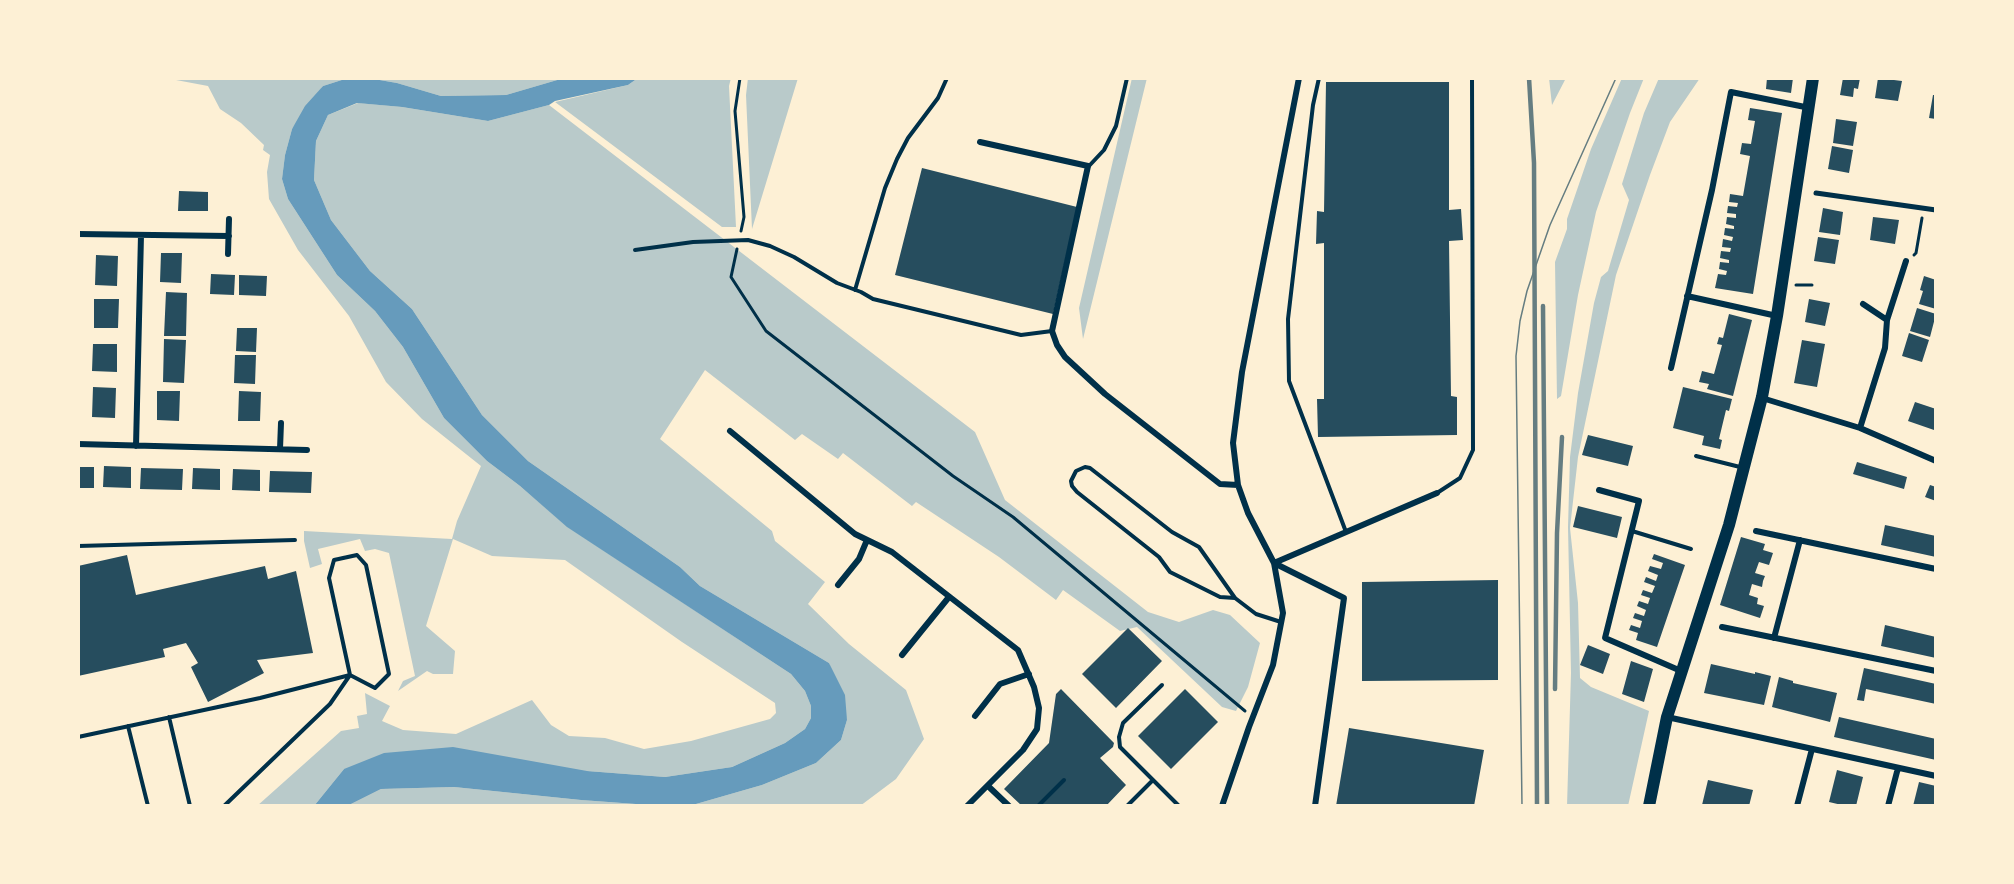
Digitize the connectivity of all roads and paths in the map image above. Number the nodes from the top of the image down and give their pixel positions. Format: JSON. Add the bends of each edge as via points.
{"nodes":[{"id":1,"x":740,"y":78,"type":"edge"},
{"id":2,"x":947,"y":78,"type":"edge"},
{"id":3,"x":1127,"y":78,"type":"edge"},
{"id":4,"x":1299,"y":78,"type":"edge"},
{"id":5,"x":1319,"y":78,"type":"edge"},
{"id":6,"x":1472,"y":78,"type":"edge"},
{"id":7,"x":1813,"y":78,"type":"edge"},
{"id":8,"x":1810,"y":108,"type":"junction"},
{"id":9,"x":980,"y":142,"type":"dead end"},
{"id":10,"x":1088,"y":166,"type":"junction"},
{"id":11,"x":1816,"y":193,"type":"dead end"},
{"id":12,"x":1924,"y":207,"type":"junction"},
{"id":13,"x":1936,"y":210,"type":"edge"},
{"id":14,"x":229,"y":219,"type":"dead end"},
{"id":15,"x":78,"y":234,"type":"edge"},
{"id":16,"x":141,"y":235,"type":"junction"},
{"id":17,"x":229,"y":236,"type":"junction"},
{"id":18,"x":739,"y":240,"type":"junction"},
{"id":19,"x":635,"y":250,"type":"dead end"},
{"id":20,"x":228,"y":254,"type":"dead end"},
{"id":21,"x":1906,"y":261,"type":"joint"},
{"id":22,"x":855,"y":290,"type":"junction"},
{"id":23,"x":1687,"y":296,"type":"junction"},
{"id":24,"x":1863,"y":304,"type":"dead end"},
{"id":25,"x":1777,"y":316,"type":"junction"},
{"id":26,"x":1887,"y":320,"type":"junction"},
{"id":27,"x":1052,"y":331,"type":"junction"},
{"id":28,"x":1671,"y":368,"type":"dead end"},
{"id":29,"x":1762,"y":398,"type":"junction"},
{"id":30,"x":281,"y":423,"type":"dead end"},
{"id":31,"x":1860,"y":428,"type":"junction"},
{"id":32,"x":730,"y":431,"type":"dead end"},
{"id":33,"x":78,"y":444,"type":"edge"},
{"id":34,"x":136,"y":446,"type":"junction"},
{"id":35,"x":280,"y":449,"type":"junction"},
{"id":36,"x":307,"y":450,"type":"dead end"},
{"id":37,"x":1696,"y":456,"type":"dead end"},
{"id":38,"x":1936,"y":461,"type":"edge"},
{"id":39,"x":1744,"y":468,"type":"junction"},
{"id":40,"x":1238,"y":484,"type":"junction"},
{"id":41,"x":1599,"y":490,"type":"dead end"},
{"id":42,"x":1437,"y":493,"type":"joint"},
{"id":43,"x":1632,"y":531,"type":"junction"},
{"id":44,"x":1756,"y":531,"type":"dead end"},
{"id":45,"x":1346,"y":532,"type":"junction"},
{"id":46,"x":295,"y":540,"type":"dead end"},
{"id":47,"x":867,"y":540,"type":"junction"},
{"id":48,"x":1800,"y":540,"type":"junction"},
{"id":49,"x":78,"y":546,"type":"edge"},
{"id":50,"x":1691,"y":549,"type":"dead end"},
{"id":51,"x":1274,"y":563,"type":"junction"},
{"id":52,"x":1936,"y":569,"type":"edge"},
{"id":53,"x":838,"y":585,"type":"dead end"},
{"id":54,"x":949,"y":597,"type":"junction"},
{"id":55,"x":1235,"y":598,"type":"junction"},
{"id":56,"x":1281,"y":622,"type":"junction"},
{"id":57,"x":1722,"y":627,"type":"dead end"},
{"id":58,"x":1774,"y":639,"type":"junction"},
{"id":59,"x":902,"y":655,"type":"dead end"},
{"id":60,"x":1681,"y":671,"type":"junction"},
{"id":61,"x":1936,"y":671,"type":"edge"},
{"id":62,"x":1029,"y":674,"type":"junction"},
{"id":63,"x":350,"y":675,"type":"junction"},
{"id":64,"x":1162,"y":685,"type":"dead end"},
{"id":65,"x":975,"y":716,"type":"dead end"},
{"id":66,"x":169,"y":717,"type":"junction"},
{"id":67,"x":1667,"y":717,"type":"junction"},
{"id":68,"x":1252,"y":718,"type":"junction"},
{"id":69,"x":128,"y":726,"type":"junction"},
{"id":70,"x":78,"y":737,"type":"edge"},
{"id":71,"x":1812,"y":749,"type":"junction"},
{"id":72,"x":1898,"y":768,"type":"junction"},
{"id":73,"x":1936,"y":776,"type":"edge"},
{"id":74,"x":1064,"y":780,"type":"dead end"},
{"id":75,"x":1153,"y":780,"type":"junction"},
{"id":76,"x":988,"y":786,"type":"junction"},
{"id":77,"x":148,"y":806,"type":"edge"},
{"id":78,"x":190,"y":806,"type":"edge"},
{"id":79,"x":224,"y":806,"type":"edge"},
{"id":80,"x":967,"y":806,"type":"edge"},
{"id":81,"x":1009,"y":806,"type":"edge"},
{"id":82,"x":1038,"y":806,"type":"edge"},
{"id":83,"x":1127,"y":806,"type":"edge"},
{"id":84,"x":1179,"y":806,"type":"edge"},
{"id":85,"x":1222,"y":806,"type":"edge"},
{"id":86,"x":1315,"y":806,"type":"edge"},
{"id":87,"x":1649,"y":806,"type":"edge"},
{"id":88,"x":1797,"y":806,"type":"edge"},
{"id":89,"x":1888,"y":806,"type":"edge"}],
"edges":[{"from":1,"to":18,"type":"path","via":[[735,111],[744,217]]},
{"from":2,"to":22,"type":"lane","via":[[897,159]]},
{"from":3,"to":10,"type":"lane","via":[[1116,126],[1104,150]]},
{"from":4,"to":40,"type":"street","via":[[1242,372],[1233,442]]},
{"from":5,"to":45,"type":"lane","via":[[1288,319],[1289,381]]},
{"from":6,"to":42,"type":"lane","via":[[1473,450],[1460,478]]},
{"from":7,"to":8,"type":"main road"},
{"from":8,"to":23,"type":"street","via":[[1731,92]]},
{"from":8,"to":25,"type":"main road"},
{"from":9,"to":10,"type":"street"},
{"from":10,"to":27,"type":"street"},
{"from":11,"to":12,"type":"street"},
{"from":12,"to":13,"type":"street"},
{"from":12,"to":21,"type":"path","via":[[1916,253]]},
{"from":14,"to":17,"type":"street"},
{"from":15,"to":16,"type":"street"},
{"from":16,"to":17,"type":"street"},
{"from":16,"to":34,"type":"street"},
{"from":17,"to":20,"type":"street"},
{"from":18,"to":19,"type":"lane"},
{"from":18,"to":22,"type":"lane","via":[[770,246]]},
{"from":18,"to":68,"type":"path","via":[[731,277],[766,331],[1012,517]]},
{"from":21,"to":26,"type":"street"},
{"from":22,"to":27,"type":"lane","via":[[873,299],[1021,335]]},
{"from":23,"to":25,"type":"street"},
{"from":23,"to":28,"type":"street"},
{"from":24,"to":26,"type":"street"},
{"from":25,"to":29,"type":"main road"},
{"from":26,"to":31,"type":"street","via":[[1885,348]]},
{"from":27,"to":40,"type":"street","via":[[1065,357],[1105,394],[1220,484]]},
{"from":29,"to":31,"type":"street"},
{"from":29,"to":39,"type":"main road"},
{"from":30,"to":35,"type":"street"},
{"from":31,"to":38,"type":"street"},
{"from":32,"to":47,"type":"street"},
{"from":33,"to":34,"type":"street"},
{"from":34,"to":35,"type":"street"},
{"from":35,"to":36,"type":"street"},
{"from":37,"to":39,"type":"lane"},
{"from":39,"to":60,"type":"main road"},
{"from":40,"to":51,"type":"street"},
{"from":41,"to":43,"type":"street","via":[[1639,501]]},
{"from":42,"to":45,"type":"street"},
{"from":43,"to":50,"type":"lane"},
{"from":43,"to":60,"type":"street","via":[[1605,638]]},
{"from":44,"to":48,"type":"street"},
{"from":45,"to":51,"type":"street"},
{"from":46,"to":49,"type":"lane"},
{"from":47,"to":53,"type":"street","via":[[859,559]]},
{"from":47,"to":54,"type":"street","via":[[892,552]]},
{"from":48,"to":52,"type":"street"},
{"from":48,"to":58,"type":"street"},
{"from":51,"to":56,"type":"street","via":[[1283,613]]},
{"from":51,"to":86,"type":"street","via":[[1344,598]]},
{"from":54,"to":59,"type":"street"},
{"from":54,"to":62,"type":"street","via":[[1018,650]]},
{"from":55,"to":55,"type":"lane","via":[[1220,597],[1170,572],[1159,557],[1077,492],[1071,481],[1076,471],[1090,468],[1172,532],[1199,547]]},
{"from":55,"to":56,"type":"lane","via":[[1256,614]]},
{"from":56,"to":68,"type":"street","via":[[1273,665]]},
{"from":57,"to":58,"type":"street"},
{"from":58,"to":61,"type":"street"},
{"from":60,"to":67,"type":"main road"},
{"from":62,"to":65,"type":"street","via":[[1000,684]]},
{"from":62,"to":76,"type":"street","via":[[1039,708],[1037,729],[1023,750]]},
{"from":63,"to":63,"type":"lane","via":[[329,578],[334,560],[357,555],[366,565],[389,674],[375,688]]},
{"from":63,"to":66,"type":"lane"},
{"from":63,"to":79,"type":"lane","via":[[330,704]]},
{"from":64,"to":75,"type":"lane","via":[[1123,723],[1119,737],[1120,747]]},
{"from":66,"to":69,"type":"lane"},
{"from":66,"to":78,"type":"lane"},
{"from":67,"to":71,"type":"street"},
{"from":67,"to":87,"type":"main road"},
{"from":68,"to":85,"type":"street"},
{"from":69,"to":70,"type":"lane"},
{"from":69,"to":77,"type":"lane"},
{"from":71,"to":72,"type":"street"},
{"from":71,"to":88,"type":"street"},
{"from":72,"to":73,"type":"street"},
{"from":72,"to":89,"type":"street"},
{"from":74,"to":82,"type":"lane"},
{"from":75,"to":83,"type":"lane"},
{"from":75,"to":84,"type":"lane"},
{"from":76,"to":80,"type":"street"},
{"from":76,"to":81,"type":"street"}]}
